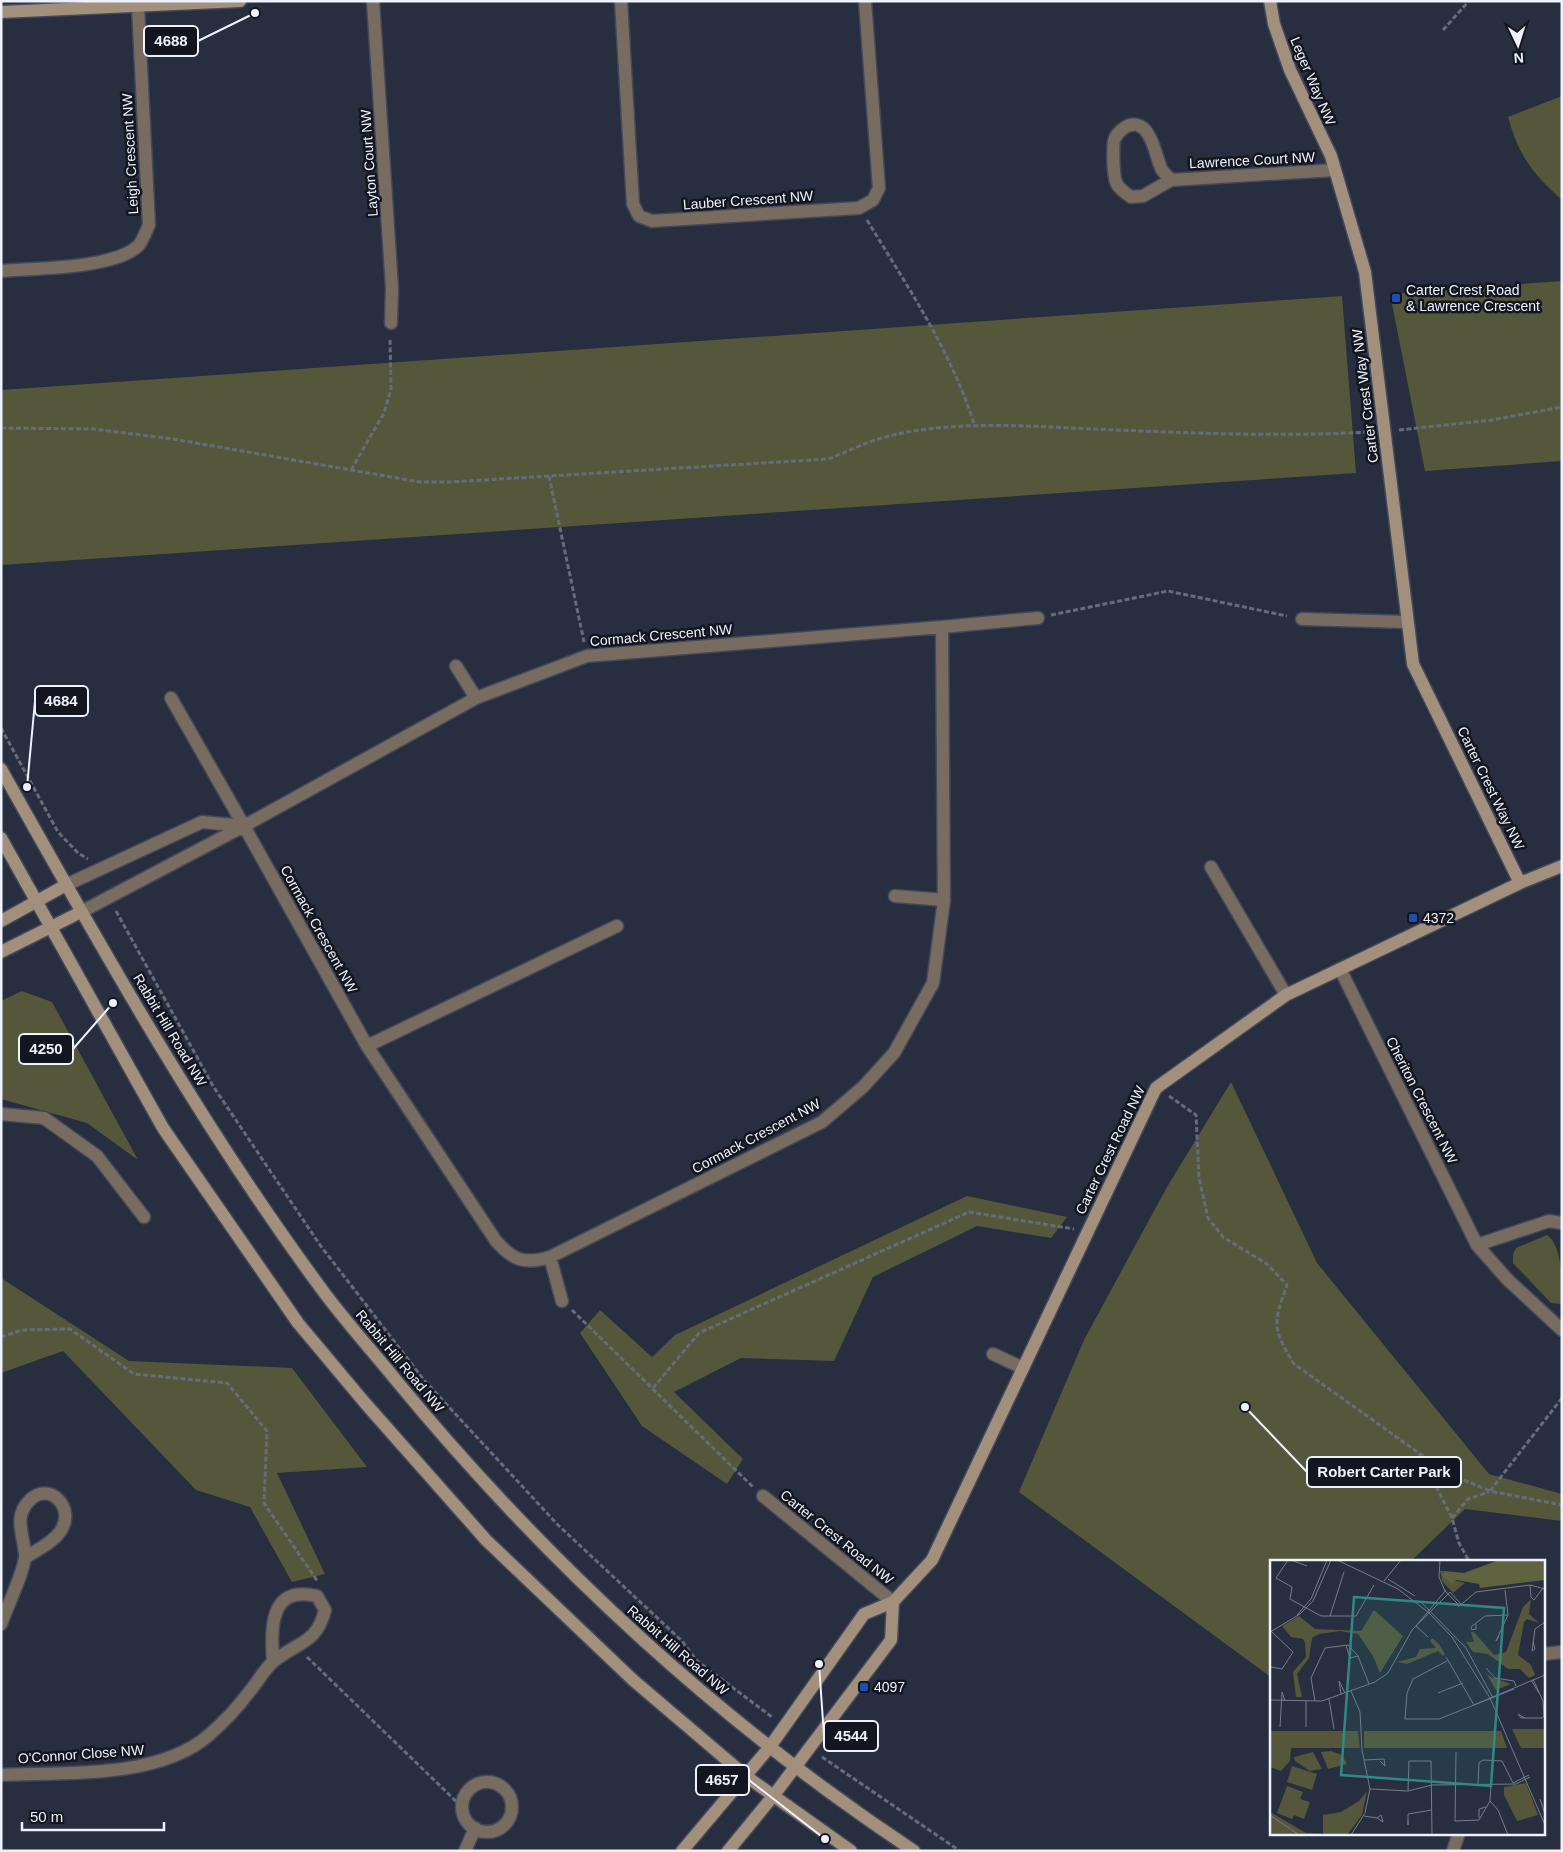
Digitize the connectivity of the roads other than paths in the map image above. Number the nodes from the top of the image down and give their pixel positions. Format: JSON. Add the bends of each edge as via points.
{"nodes":[{"id":1,"x":240,"y":1,"type":"edge"},
{"id":2,"x":372,"y":1,"type":"edge"},
{"id":3,"x":621,"y":1,"type":"edge"},
{"id":4,"x":865,"y":1,"type":"edge"},
{"id":5,"x":1270,"y":1,"type":"edge"},
{"id":6,"x":138,"y":7,"type":"junction"},
{"id":7,"x":1,"y":12,"type":"edge"},
{"id":8,"x":1335,"y":170,"type":"junction"},
{"id":9,"x":1171,"y":180,"type":"junction"},
{"id":10,"x":1,"y":271,"type":"edge"},
{"id":11,"x":391,"y":323,"type":"road end"},
{"id":12,"x":1038,"y":618,"type":"road end"},
{"id":13,"x":1302,"y":619,"type":"road end"},
{"id":14,"x":1407,"y":622,"type":"junction"},
{"id":15,"x":942,"y":627,"type":"junction"},
{"id":16,"x":456,"y":666,"type":"dead end"},
{"id":17,"x":171,"y":698,"type":"dead end"},
{"id":18,"x":476,"y":698,"type":"junction"},
{"id":19,"x":1,"y":769,"type":"edge"},
{"id":20,"x":244,"y":826,"type":"junction"},
{"id":21,"x":1,"y":838,"type":"edge"},
{"id":22,"x":1562,"y":866,"type":"edge"},
{"id":23,"x":1211,"y":867,"type":"dead end"},
{"id":24,"x":1520,"y":883,"type":"junction"},
{"id":25,"x":66,"y":884,"type":"junction"},
{"id":26,"x":895,"y":896,"type":"dead end"},
{"id":27,"x":944,"y":900,"type":"junction"},
{"id":28,"x":36,"y":901,"type":"junction"},
{"id":29,"x":81,"y":912,"type":"junction"},
{"id":30,"x":1,"y":921,"type":"edge"},
{"id":31,"x":617,"y":926,"type":"dead end"},
{"id":32,"x":50,"y":927,"type":"junction"},
{"id":33,"x":1,"y":952,"type":"edge"},
{"id":34,"x":1340,"y":969,"type":"junction"},
{"id":35,"x":1286,"y":995,"type":"junction"},
{"id":36,"x":367,"y":1046,"type":"junction"},
{"id":37,"x":1,"y":1114,"type":"edge"},
{"id":38,"x":144,"y":1217,"type":"dead end"},
{"id":39,"x":1562,"y":1223,"type":"edge"},
{"id":40,"x":1477,"y":1245,"type":"junction"},
{"id":41,"x":550,"y":1257,"type":"junction"},
{"id":42,"x":562,"y":1301,"type":"road end"},
{"id":43,"x":1562,"y":1330,"type":"edge"},
{"id":44,"x":993,"y":1354,"type":"dead end"},
{"id":45,"x":1023,"y":1368,"type":"junction"},
{"id":46,"x":763,"y":1496,"type":"road end"},
{"id":47,"x":26,"y":1557,"type":"junction"},
{"id":48,"x":893,"y":1602,"type":"junction"},
{"id":49,"x":1,"y":1624,"type":"edge"},
{"id":50,"x":1562,"y":1652,"type":"edge"},
{"id":51,"x":1546,"y":1654,"type":"edge"},
{"id":52,"x":273,"y":1662,"type":"junction"},
{"id":53,"x":769,"y":1748,"type":"junction"},
{"id":54,"x":795,"y":1768,"type":"junction"},
{"id":55,"x":1,"y":1775,"type":"edge"},
{"id":56,"x":747,"y":1777,"type":"junction"},
{"id":57,"x":774,"y":1795,"type":"junction"},
{"id":58,"x":475,"y":1828,"type":"junction"},
{"id":59,"x":1459,"y":1834,"type":"edge"},
{"id":60,"x":468,"y":1850,"type":"edge"},
{"id":61,"x":682,"y":1851,"type":"edge"},
{"id":62,"x":728,"y":1851,"type":"edge"},
{"id":63,"x":851,"y":1851,"type":"edge"},
{"id":64,"x":914,"y":1851,"type":"edge"},
{"id":65,"x":1452,"y":1851,"type":"edge"}],
"edges":[{"from":1,"to":6,"type":"street"},
{"from":2,"to":11,"type":"street","name":"Layton Court NW","via":[[392,288]]},
{"from":3,"to":4,"type":"street","name":"Lauber Crescent NW","via":[[633,204],[639,216],[652,221],[859,208],[872,200],[878,188]]},
{"from":5,"to":8,"type":"street","name":"Leger Way NW","via":[[1274,24],[1290,70]]},
{"from":6,"to":7,"type":"street"},
{"from":6,"to":10,"type":"street","name":"Leigh Crescent NW","via":[[149,224],[139,245],[105,262]]},
{"from":8,"to":9,"type":"street","name":"Lawrence Court NW"},
{"from":8,"to":14,"type":"street","name":"Carter Crest Way NW","via":[[1365,272]]},
{"from":9,"to":9,"type":"street","name":"Lawrence Court NW","via":[[1143,196],[1131,197],[1123,192],[1114,178],[1114,139],[1121,130],[1130,125],[1144,128],[1162,170]]},
{"from":12,"to":15,"type":"street","name":"Cormack Crescent NW"},
{"from":13,"to":14,"type":"street"},
{"from":14,"to":24,"type":"street","name":"Carter Crest Way NW","via":[[1413,664]]},
{"from":15,"to":18,"type":"street","name":"Cormack Crescent NW","via":[[587,656]]},
{"from":15,"to":27,"type":"street","name":"Cormack Crescent NW"},
{"from":16,"to":18,"type":"street"},
{"from":17,"to":20,"type":"street","name":"Cormack Crescent NW"},
{"from":18,"to":20,"type":"street","name":"Cormack Crescent NW"},
{"from":19,"to":25,"type":"street","name":"Rabbit Hill Road NW"},
{"from":20,"to":25,"type":"street","via":[[202,822]]},
{"from":20,"to":29,"type":"street","name":"Cormack Crescent NW"},
{"from":20,"to":36,"type":"street","name":"Cormack Crescent NW"},
{"from":21,"to":28,"type":"street"},
{"from":22,"to":24,"type":"street","name":"Carter Crest Road NW"},
{"from":23,"to":35,"type":"street"},
{"from":24,"to":34,"type":"street","name":"Carter Crest Road NW"},
{"from":25,"to":28,"type":"street"},
{"from":25,"to":29,"type":"street","name":"Rabbit Hill Road NW"},
{"from":26,"to":27,"type":"street"},
{"from":27,"to":41,"type":"street","name":"Cormack Crescent NW","via":[[933,982],[894,1052],[863,1087],[822,1122]]},
{"from":28,"to":30,"type":"street"},
{"from":28,"to":32,"type":"street"},
{"from":29,"to":32,"type":"street"},
{"from":29,"to":53,"type":"street","name":"Rabbit Hill Road NW","via":[[234,1163],[328,1297],[424,1414],[514,1516],[615,1615]]},
{"from":31,"to":36,"type":"street"},
{"from":32,"to":33,"type":"street"},
{"from":32,"to":56,"type":"street","via":[[163,1128],[298,1323],[486,1540],[632,1680]]},
{"from":34,"to":35,"type":"street","name":"Carter Crest Road NW"},
{"from":34,"to":40,"type":"street","name":"Cheriton Crescent NW"},
{"from":35,"to":45,"type":"street","name":"Carter Crest Road NW","via":[[1156,1088]]},
{"from":36,"to":41,"type":"street","name":"Cormack Crescent NW","via":[[507,1254],[534,1262]]},
{"from":37,"to":38,"type":"street","via":[[44,1118],[97,1156]]},
{"from":39,"to":40,"type":"street","via":[[1549,1221]]},
{"from":40,"to":43,"type":"street","name":"Cheriton Crescent NW","via":[[1507,1279]]},
{"from":41,"to":42,"type":"street"},
{"from":44,"to":45,"type":"street"},
{"from":45,"to":48,"type":"street","name":"Carter Crest Road NW","via":[[932,1560]]},
{"from":46,"to":48,"type":"street","name":"Carter Crest Road NW"},
{"from":47,"to":47,"type":"street","via":[[59,1533],[65,1522],[66,1510],[58,1498],[46,1494],[32,1498],[24,1506],[20,1518]]},
{"from":47,"to":49,"type":"street"},
{"from":48,"to":53,"type":"street","name":"Carter Crest Road NW","via":[[864,1614]]},
{"from":48,"to":54,"type":"street","name":"Carter Crest Road NW","via":[[890,1640]]},
{"from":50,"to":51,"type":"street"},
{"from":52,"to":52,"type":"street","name":"O'Connor Close NW","via":[[321,1627],[325,1610],[317,1596],[303,1593],[288,1596],[278,1607],[272,1636]]},
{"from":52,"to":55,"type":"street","name":"O'Connor Close NW","via":[[227,1718],[188,1751],[128,1769]]},
{"from":53,"to":54,"type":"street","name":"Rabbit Hill Road NW"},
{"from":53,"to":56,"type":"street","name":"Carter Crest Road NW"},
{"from":54,"to":57,"type":"street","name":"Carter Crest Road NW"},
{"from":54,"to":64,"type":"street","name":"Rabbit Hill Road NW"},
{"from":56,"to":57,"type":"street"},
{"from":56,"to":61,"type":"street","name":"Carter Crest Road NW"},
{"from":57,"to":62,"type":"street","name":"Carter Crest Road NW"},
{"from":57,"to":63,"type":"street"},
{"from":58,"to":58,"type":"street","via":[[464,1816],[462,1807],[468,1792],[482,1783],[497,1784],[508,1795],[512,1810],[505,1824],[492,1831]]},
{"from":58,"to":60,"type":"street"},
{"from":59,"to":65,"type":"street"}]}
